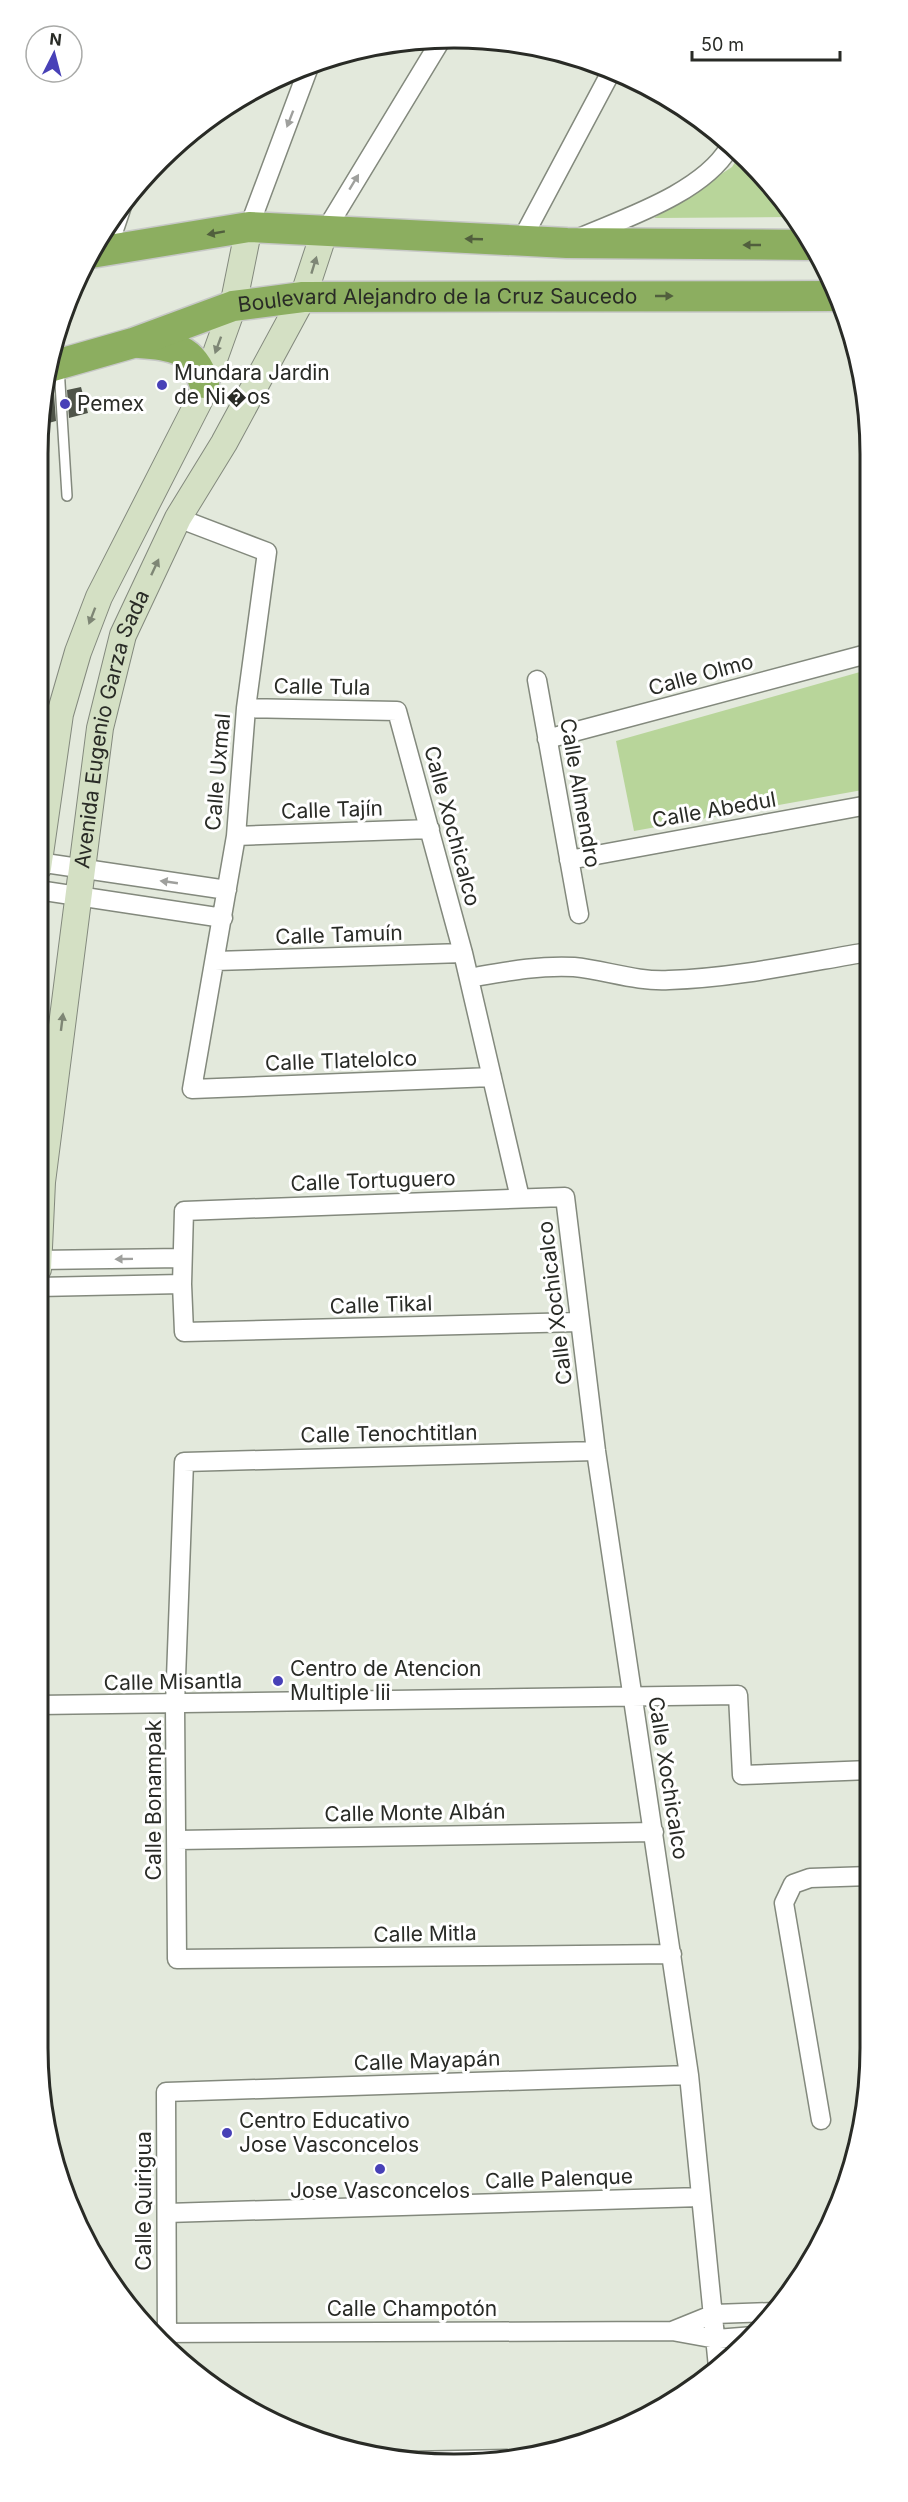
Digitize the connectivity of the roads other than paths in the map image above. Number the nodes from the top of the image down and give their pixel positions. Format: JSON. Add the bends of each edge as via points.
{"nodes":[{"id":1,"x":436,"y":49,"type":"edge"},
{"id":2,"x":305,"y":77,"type":"edge"},
{"id":3,"x":608,"y":78,"type":"edge"},
{"id":4,"x":726,"y":153,"type":"edge"},
{"id":5,"x":249,"y":227,"type":"junction"},
{"id":6,"x":324,"y":232,"type":"junction"},
{"id":7,"x":521,"y":242,"type":"junction"},
{"id":8,"x":567,"y":243,"type":"junction"},
{"id":9,"x":802,"y":245,"type":"edge"},
{"id":10,"x":102,"y":252,"type":"edge"},
{"id":11,"x":828,"y":296,"type":"edge"},
{"id":12,"x":303,"y":297,"type":"junction"},
{"id":13,"x":232,"y":306,"type":"junction"},
{"id":14,"x":133,"y":343,"type":"junction"},
{"id":15,"x":58,"y":365,"type":"edge"},
{"id":16,"x":55,"y":379,"type":"edge"},
{"id":17,"x":204,"y":383,"type":"junction"},
{"id":18,"x":67,"y":496,"type":"dead end"},
{"id":19,"x":178,"y":518,"type":"junction"},
{"id":20,"x":860,"y":656,"type":"edge"},
{"id":21,"x":537,"y":680,"type":"dead end"},
{"id":22,"x":246,"y":708,"type":"junction"},
{"id":23,"x":397,"y":711,"type":"joint"},
{"id":24,"x":547,"y":739,"type":"junction"},
{"id":25,"x":48,"y":767,"type":"edge"},
{"id":26,"x":860,"y":807,"type":"edge"},
{"id":27,"x":430,"y":829,"type":"junction"},
{"id":28,"x":236,"y":836,"type":"junction"},
{"id":29,"x":569,"y":860,"type":"junction"},
{"id":30,"x":48,"y":866,"type":"edge"},
{"id":31,"x":82,"y":869,"type":"junction"},
{"id":32,"x":227,"y":890,"type":"junction"},
{"id":33,"x":48,"y":892,"type":"edge"},
{"id":34,"x":78,"y":896,"type":"junction"},
{"id":35,"x":579,"y":914,"type":"dead end"},
{"id":36,"x":222,"y":918,"type":"junction"},
{"id":37,"x":464,"y":953,"type":"junction"},
{"id":38,"x":860,"y":953,"type":"edge"},
{"id":39,"x":215,"y":961,"type":"junction"},
{"id":40,"x":469,"y":978,"type":"junction"},
{"id":41,"x":492,"y":1077,"type":"junction"},
{"id":42,"x":192,"y":1089,"type":"joint"},
{"id":43,"x":48,"y":1134,"type":"edge"},
{"id":44,"x":520,"y":1197,"type":"junction"},
{"id":45,"x":565,"y":1197,"type":"joint"},
{"id":46,"x":183,"y":1258,"type":"junction"},
{"id":47,"x":48,"y":1260,"type":"edge"},
{"id":48,"x":182,"y":1284,"type":"junction"},
{"id":49,"x":48,"y":1287,"type":"edge"},
{"id":50,"x":579,"y":1322,"type":"junction"},
{"id":51,"x":596,"y":1451,"type":"junction"},
{"id":52,"x":184,"y":1462,"type":"joint"},
{"id":53,"x":633,"y":1696,"type":"junction"},
{"id":54,"x":48,"y":1705,"type":"edge"},
{"id":55,"x":176,"y":1705,"type":"junction"},
{"id":56,"x":860,"y":1770,"type":"edge"},
{"id":57,"x":654,"y":1832,"type":"junction"},
{"id":58,"x":177,"y":1840,"type":"junction"},
{"id":59,"x":860,"y":1876,"type":"edge"},
{"id":60,"x":672,"y":1954,"type":"junction"},
{"id":61,"x":177,"y":1959,"type":"joint"},
{"id":62,"x":689,"y":2075,"type":"junction"},
{"id":63,"x":166,"y":2092,"type":"joint"},
{"id":64,"x":821,"y":2120,"type":"dead end"},
{"id":65,"x":701,"y":2198,"type":"junction"},
{"id":66,"x":167,"y":2213,"type":"junction"},
{"id":67,"x":762,"y":2312,"type":"edge"},
{"id":68,"x":714,"y":2314,"type":"junction"},
{"id":69,"x":162,"y":2330,"type":"edge"},
{"id":70,"x":672,"y":2331,"type":"junction"},
{"id":71,"x":739,"y":2337,"type":"edge"},
{"id":72,"x":170,"y":2338,"type":"edge"},
{"id":73,"x":716,"y":2338,"type":"junction"},
{"id":74,"x":717,"y":2357,"type":"edge"}],
"edges":[{"from":6,"to":1,"type":"street","one_way":true},
{"from":2,"to":5,"type":"street","one_way":true},
{"from":3,"to":7,"type":"street"},
{"from":4,"to":8,"type":"street","via":[[671,199]]},
{"from":5,"to":6,"type":"highway"},
{"from":5,"to":10,"type":"highway","one_way":true},
{"from":5,"to":13,"type":"main road","name":"Avenida Eugenio Garza Sada"},
{"from":7,"to":6,"type":"highway","one_way":true},
{"from":12,"to":6,"type":"main road","name":"Avenida Eugenio Garza Sada","one_way":true},
{"from":7,"to":8,"type":"highway"},
{"from":9,"to":8,"type":"highway","one_way":true},
{"from":12,"to":11,"type":"highway","name":"Boulevard Alejandro de la Cruz Saucedo","one_way":true},
{"from":12,"to":13,"type":"highway","name":"Boulevard Alejandro de la Cruz Saucedo"},
{"from":12,"to":19,"type":"main road","name":"Avenida Eugenio Garza Sada","via":[[224,443]]},
{"from":13,"to":14,"type":"highway","name":"Boulevard Alejandro de la Cruz Saucedo"},
{"from":13,"to":17,"type":"main road","name":"Avenida Eugenio Garza Sada","one_way":true},
{"from":14,"to":15,"type":"highway","name":"Boulevard Alejandro de la Cruz Saucedo"},
{"from":14,"to":17,"type":"highway","via":[[169,345],[189,356],[200,368]]},
{"from":16,"to":18,"type":"lane"},
{"from":17,"to":25,"type":"main road","name":"Avenida Eugenio Garza Sada","one_way":true,"via":[[199,401],[99,597],[82,640]]},
{"from":19,"to":22,"type":"street","name":"Calle Uxmal","via":[[267,552]]},
{"from":31,"to":19,"type":"main road","name":"Avenida Eugenio Garza Sada","one_way":true,"via":[[100,728],[123,634]]},
{"from":20,"to":24,"type":"street","name":"Calle Olmo"},
{"from":21,"to":24,"type":"street","name":"Calle Almendro"},
{"from":22,"to":23,"type":"street","name":"Calle Tula"},
{"from":22,"to":28,"type":"street","name":"Calle Uxmal"},
{"from":23,"to":27,"type":"street","name":"Calle Xochicalco"},
{"from":24,"to":29,"type":"street","name":"Calle Almendro"},
{"from":26,"to":29,"type":"street","name":"Calle Abedul"},
{"from":27,"to":28,"type":"street","name":"Calle Tajín"},
{"from":27,"to":37,"type":"street","name":"Calle Xochicalco"},
{"from":28,"to":32,"type":"street","name":"Calle Uxmal"},
{"from":29,"to":35,"type":"street","name":"Calle Almendro"},
{"from":30,"to":31,"type":"street"},
{"from":32,"to":31,"type":"street","one_way":true},
{"from":31,"to":34,"type":"main road","name":"Avenida Eugenio Garza Sada"},
{"from":32,"to":36,"type":"street","name":"Calle Uxmal"},
{"from":33,"to":34,"type":"street"},
{"from":34,"to":36,"type":"street"},
{"from":43,"to":34,"type":"main road","name":"Avenida Eugenio Garza Sada","one_way":true},
{"from":36,"to":39,"type":"street","name":"Calle Uxmal"},
{"from":37,"to":39,"type":"street","name":"Calle Tamuín"},
{"from":37,"to":40,"type":"street","name":"Calle Xochicalco"},
{"from":38,"to":40,"type":"street","via":[[667,981],[541,966]]},
{"from":39,"to":42,"type":"street","name":"Calle Uxmal"},
{"from":40,"to":41,"type":"street","name":"Calle Xochicalco"},
{"from":41,"to":42,"type":"street","name":"Calle Tlatelolco"},
{"from":41,"to":44,"type":"street","name":"Calle Xochicalco"},
{"from":44,"to":45,"type":"street","name":"Calle Tortuguero"},
{"from":44,"to":46,"type":"street","name":"Calle Tortuguero","via":[[184,1211]]},
{"from":45,"to":50,"type":"street","name":"Calle Xochicalco"},
{"from":46,"to":47,"type":"street","one_way":true},
{"from":46,"to":48,"type":"street"},
{"from":48,"to":49,"type":"street"},
{"from":48,"to":50,"type":"street","name":"Calle Tikal","via":[[184,1332]]},
{"from":50,"to":51,"type":"street","name":"Calle Xochicalco"},
{"from":51,"to":52,"type":"street","name":"Calle Tenochtitlan"},
{"from":51,"to":53,"type":"street","name":"Calle Xochicalco"},
{"from":52,"to":55,"type":"street","name":"Calle Bonampak"},
{"from":53,"to":55,"type":"street","name":"Calle Misantla"},
{"from":53,"to":56,"type":"street","name":"Calle Misantla","via":[[738,1695],[742,1775]]},
{"from":53,"to":57,"type":"street","name":"Calle Xochicalco"},
{"from":54,"to":55,"type":"street","name":"Calle Misantla"},
{"from":55,"to":58,"type":"street","name":"Calle Bonampak"},
{"from":57,"to":58,"type":"street","name":"Calle Monte Albán"},
{"from":57,"to":60,"type":"street","name":"Calle Xochicalco"},
{"from":58,"to":61,"type":"street","name":"Calle Bonampak"},
{"from":59,"to":64,"type":"street","via":[[810,1878],[793,1884],[784,1903]]},
{"from":60,"to":61,"type":"street","name":"Calle Mitla"},
{"from":60,"to":62,"type":"street","name":"Calle Xochicalco"},
{"from":62,"to":63,"type":"street","name":"Calle Mayapán"},
{"from":62,"to":65,"type":"street","name":"Calle Xochicalco"},
{"from":63,"to":66,"type":"street","name":"Calle Quirigua"},
{"from":65,"to":66,"type":"street","name":"Calle Palenque"},
{"from":65,"to":68,"type":"street","name":"Calle Xochicalco"},
{"from":66,"to":69,"type":"street","name":"Calle Quirigua"},
{"from":67,"to":68,"type":"street"},
{"from":68,"to":70,"type":"street"},
{"from":68,"to":73,"type":"street","name":"Calle Xochicalco"},
{"from":70,"to":72,"type":"street","name":"Calle Champotón"},
{"from":70,"to":73,"type":"street"},
{"from":71,"to":73,"type":"street"},
{"from":73,"to":74,"type":"street","name":"Calle Xochicalco"}]}
